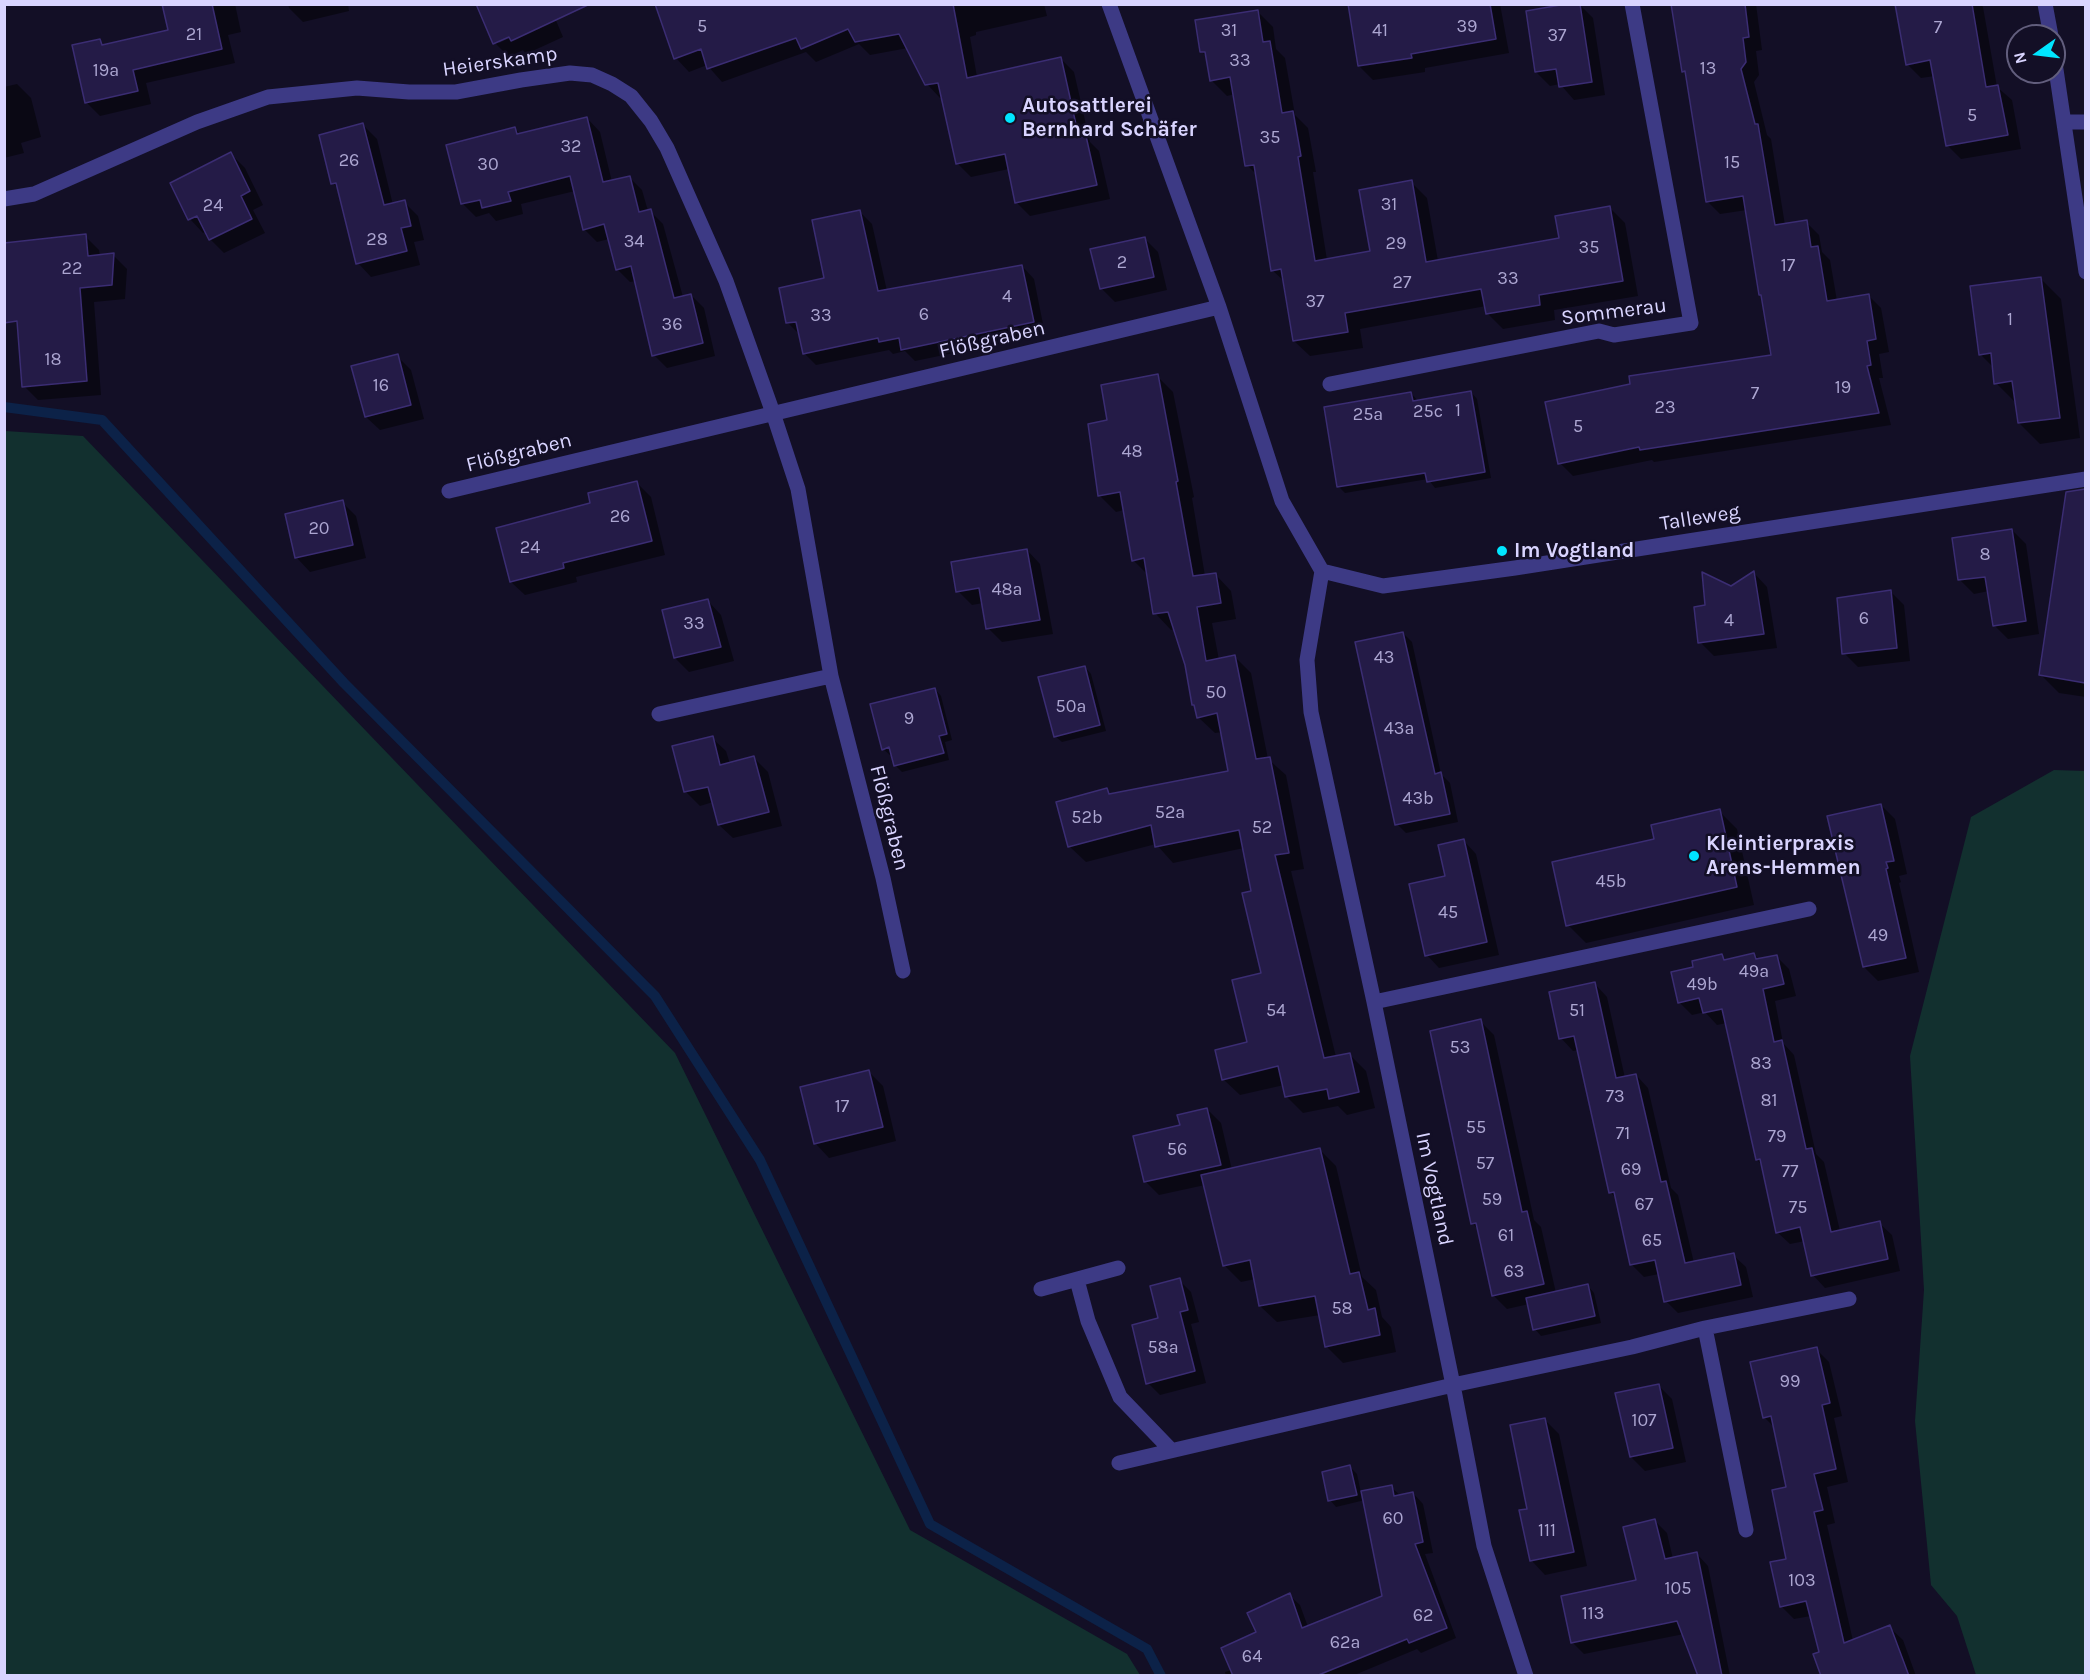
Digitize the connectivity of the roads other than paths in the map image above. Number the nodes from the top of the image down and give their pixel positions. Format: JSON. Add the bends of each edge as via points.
{"nodes":[{"id":1,"x":1109,"y":4,"type":"edge"},
{"id":2,"x":1632,"y":4,"type":"edge"},
{"id":3,"x":2045,"y":4,"type":"edge"},
{"id":4,"x":2049,"y":24,"type":"edge"},
{"id":5,"x":2059,"y":84,"type":"edge"},
{"id":6,"x":2065,"y":122,"type":"junction"},
{"id":7,"x":2085,"y":122,"type":"edge"},
{"id":8,"x":4,"y":199,"type":"edge"},
{"id":9,"x":2085,"y":272,"type":"edge"},
{"id":10,"x":1219,"y":307,"type":"junction"},
{"id":11,"x":1330,"y":384,"type":"dead end"},
{"id":12,"x":774,"y":413,"type":"junction"},
{"id":13,"x":2085,"y":479,"type":"edge"},
{"id":14,"x":449,"y":491,"type":"dead end"},
{"id":15,"x":1322,"y":571,"type":"junction"},
{"id":16,"x":831,"y":676,"type":"junction"},
{"id":17,"x":659,"y":714,"type":"dead end"},
{"id":18,"x":1809,"y":909,"type":"dead end"},
{"id":19,"x":903,"y":971,"type":"dead end"},
{"id":20,"x":1374,"y":1002,"type":"junction"},
{"id":21,"x":1118,"y":1268,"type":"dead end"},
{"id":22,"x":1077,"y":1280,"type":"junction"},
{"id":23,"x":1041,"y":1289,"type":"dead end"},
{"id":24,"x":1849,"y":1299,"type":"dead end"},
{"id":25,"x":1705,"y":1328,"type":"junction"},
{"id":26,"x":1453,"y":1385,"type":"junction"},
{"id":27,"x":1172,"y":1450,"type":"junction"},
{"id":28,"x":1119,"y":1463,"type":"dead end"},
{"id":29,"x":1746,"y":1530,"type":"dead end"},
{"id":30,"x":1526,"y":1676,"type":"edge"}],
"edges":[{"from":1,"to":10,"type":"street"},
{"from":2,"to":11,"type":"street","name":"Sommerau","via":[[1691,323],[1614,335],[1599,331]]},
{"from":3,"to":4,"type":"street"},
{"from":5,"to":6,"type":"street"},
{"from":6,"to":7,"type":"street"},
{"from":6,"to":9,"type":"street"},
{"from":8,"to":12,"type":"street","name":"Heierskamp","via":[[34,194],[197,122],[268,97],[357,88],[456,92],[548,75],[592,75],[631,96],[667,148],[726,282]]},
{"from":10,"to":12,"type":"street","name":"Flößgraben"},
{"from":10,"to":15,"type":"street","via":[[1282,501]]},
{"from":12,"to":14,"type":"street","name":"Flößgraben"},
{"from":12,"to":16,"type":"street","name":"Flößgraben","via":[[798,489]]},
{"from":13,"to":15,"type":"street","name":"Talleweg","via":[[1383,586]]},
{"from":15,"to":20,"type":"street","name":"Im Vogtland","via":[[1307,660],[1311,712]]},
{"from":16,"to":17,"type":"street"},
{"from":16,"to":19,"type":"street","name":"Flößgraben"},
{"from":18,"to":20,"type":"street"},
{"from":20,"to":26,"type":"street","name":"Im Vogtland"},
{"from":21,"to":22,"type":"street"},
{"from":22,"to":23,"type":"street"},
{"from":22,"to":27,"type":"street","via":[[1088,1321],[1120,1397]]},
{"from":24,"to":25,"type":"street"},
{"from":25,"to":26,"type":"street"},
{"from":25,"to":29,"type":"street"},
{"from":26,"to":27,"type":"street"},
{"from":26,"to":30,"type":"street","name":"Im Vogtland","via":[[1484,1546]]},
{"from":27,"to":28,"type":"street"}]}
